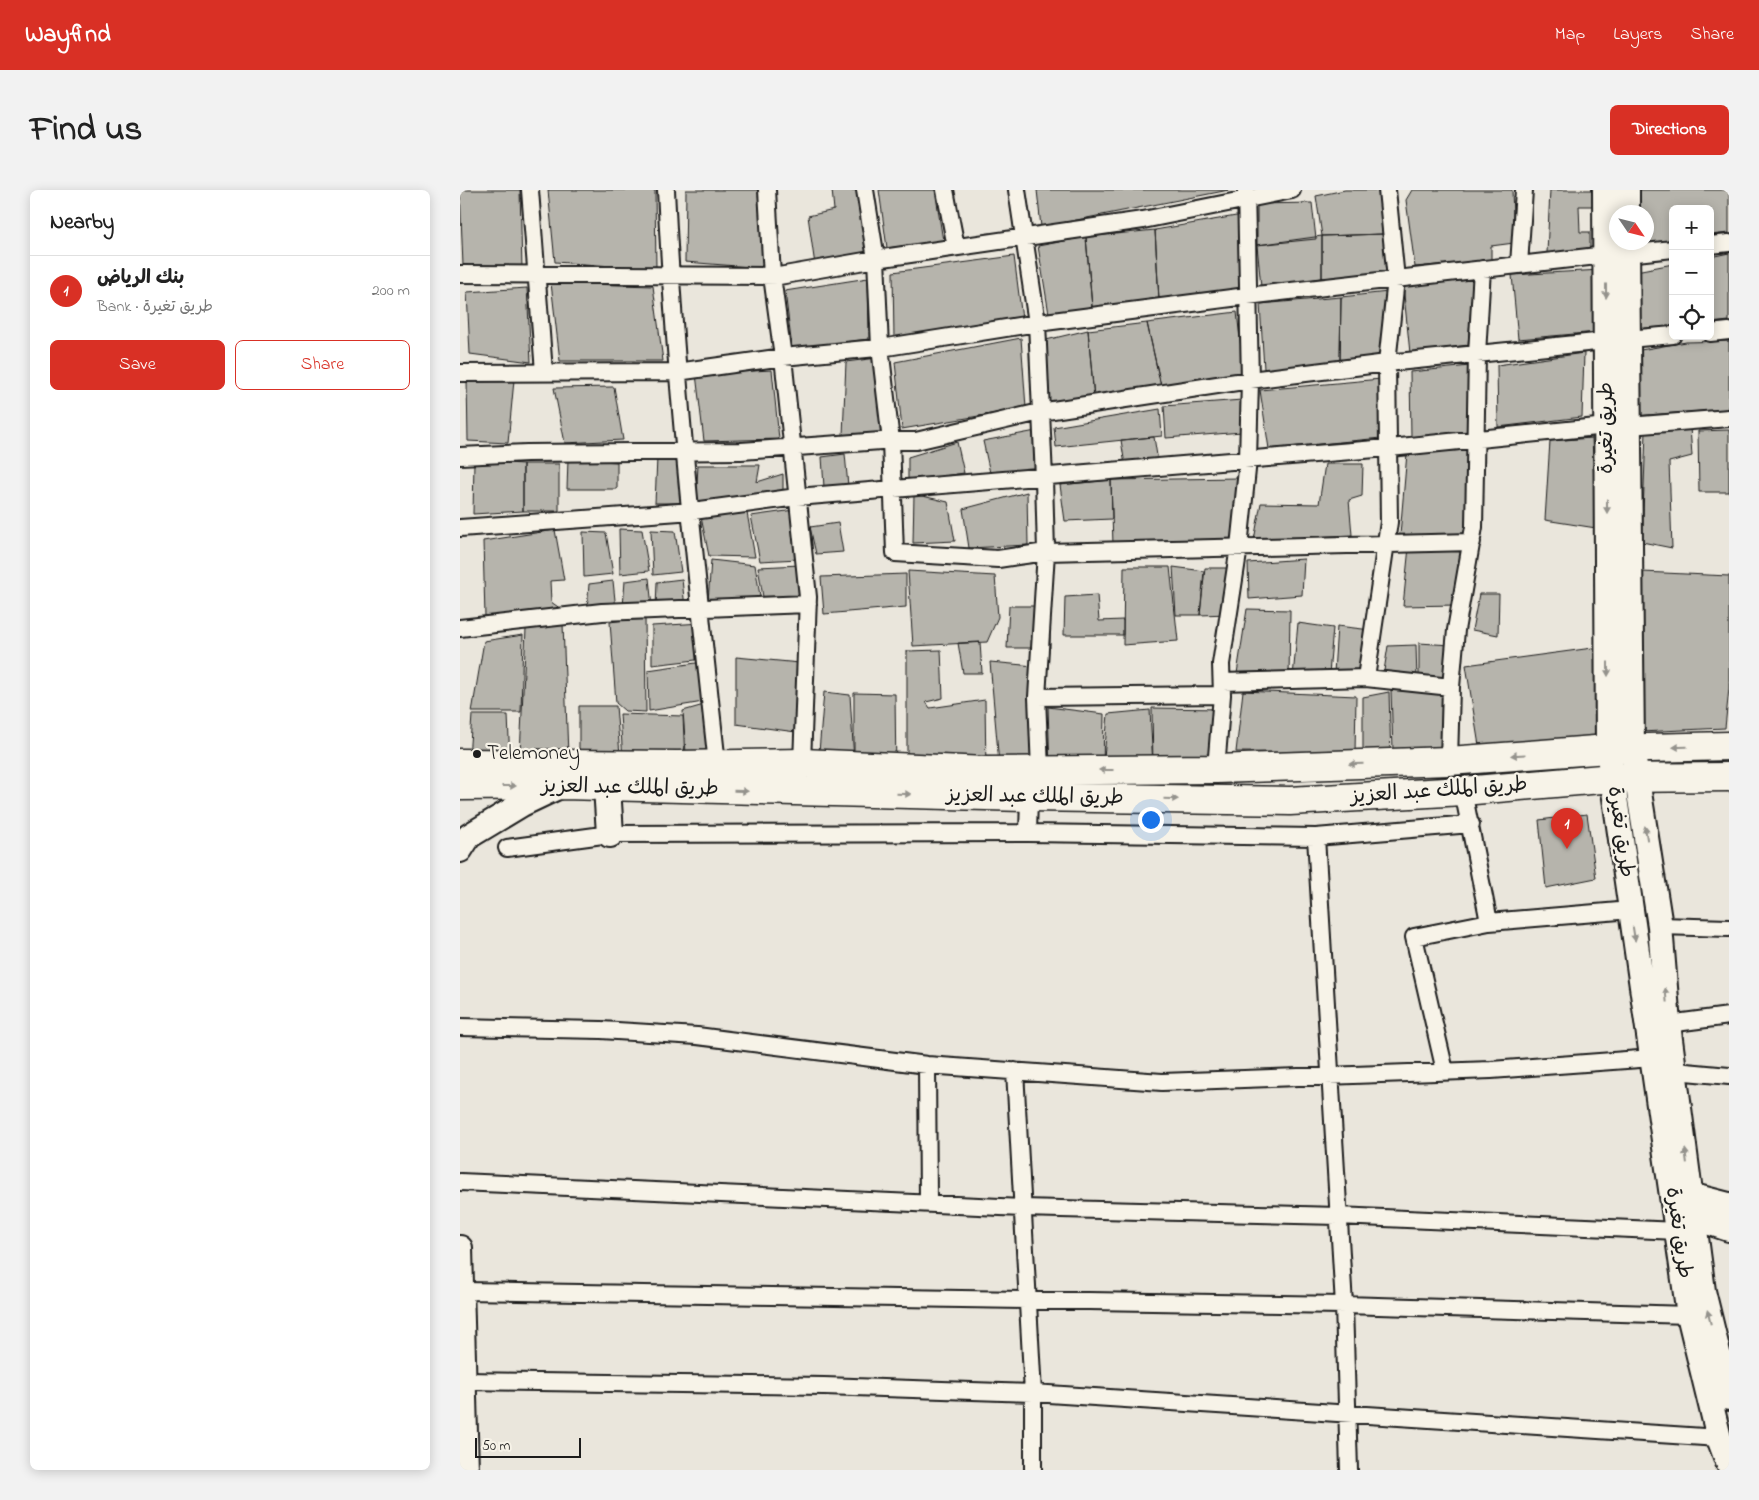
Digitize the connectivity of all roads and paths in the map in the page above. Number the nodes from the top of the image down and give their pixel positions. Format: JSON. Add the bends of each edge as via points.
{"nodes":[{"id":1,"x":530,"y":190,"type":"edge"},
{"id":2,"x":666,"y":190,"type":"edge"},
{"id":3,"x":768,"y":190,"type":"edge"},
{"id":4,"x":865,"y":190,"type":"edge"},
{"id":5,"x":945,"y":190,"type":"edge"},
{"id":6,"x":1017,"y":190,"type":"edge"},
{"id":7,"x":1292,"y":190,"type":"edge"},
{"id":8,"x":1387,"y":190,"type":"edge"},
{"id":9,"x":1524,"y":190,"type":"edge"},
{"id":10,"x":1605,"y":190,"type":"edge"},
{"id":11,"x":1627,"y":190,"type":"edge"},
{"id":12,"x":1247,"y":194,"type":"edge"},
{"id":13,"x":1627,"y":205,"type":"edge"},
{"id":14,"x":1609,"y":206,"type":"edge"},
{"id":15,"x":1025,"y":238,"type":"junction"},
{"id":16,"x":1729,"y":243,"type":"edge"},
{"id":17,"x":1714,"y":245,"type":"edge"},
{"id":18,"x":956,"y":247,"type":"junction"},
{"id":19,"x":1654,"y":249,"type":"edge"},
{"id":20,"x":1669,"y":249,"type":"edge"},
{"id":21,"x":1620,"y":250,"type":"edge"},
{"id":22,"x":876,"y":259,"type":"junction"},
{"id":23,"x":1519,"y":265,"type":"junction"},
{"id":24,"x":1482,"y":269,"type":"junction"},
{"id":25,"x":460,"y":274,"type":"edge"},
{"id":26,"x":538,"y":275,"type":"junction"},
{"id":27,"x":670,"y":276,"type":"junction"},
{"id":28,"x":772,"y":276,"type":"junction"},
{"id":29,"x":1396,"y":279,"type":"junction"},
{"id":30,"x":1247,"y":296,"type":"junction"},
{"id":31,"x":1037,"y":323,"type":"junction"},
{"id":32,"x":1729,"y":331,"type":"edge"},
{"id":33,"x":1714,"y":333,"type":"edge"},
{"id":34,"x":1669,"y":336,"type":"edge"},
{"id":35,"x":1617,"y":340,"type":"junction"},
{"id":36,"x":880,"y":347,"type":"junction"},
{"id":37,"x":1477,"y":354,"type":"junction"},
{"id":38,"x":783,"y":357,"type":"junction"},
{"id":39,"x":1387,"y":363,"type":"junction"},
{"id":40,"x":544,"y":372,"type":"junction"},
{"id":41,"x":678,"y":372,"type":"junction"},
{"id":42,"x":460,"y":373,"type":"edge"},
{"id":43,"x":1250,"y":380,"type":"junction"},
{"id":44,"x":1040,"y":412,"type":"junction"},
{"id":45,"x":1729,"y":418,"type":"edge"},
{"id":46,"x":1618,"y":426,"type":"junction"},
{"id":47,"x":1477,"y":440,"type":"junction"},
{"id":48,"x":891,"y":441,"type":"junction"},
{"id":49,"x":792,"y":448,"type":"junction"},
{"id":50,"x":1389,"y":448,"type":"junction"},
{"id":51,"x":686,"y":452,"type":"junction"},
{"id":52,"x":460,"y":456,"type":"edge"},
{"id":53,"x":1248,"y":460,"type":"junction"},
{"id":54,"x":1044,"y":478,"type":"junction"},
{"id":55,"x":892,"y":490,"type":"junction"},
{"id":56,"x":797,"y":497,"type":"junction"},
{"id":57,"x":690,"y":511,"type":"junction"},
{"id":58,"x":460,"y":528,"type":"edge"},
{"id":59,"x":1386,"y":542,"type":"junction"},
{"id":60,"x":1472,"y":542,"type":"junction"},
{"id":61,"x":1239,"y":548,"type":"junction"},
{"id":62,"x":1046,"y":552,"type":"junction"},
{"id":63,"x":808,"y":604,"type":"junction"},
{"id":64,"x":700,"y":608,"type":"junction"},
{"id":65,"x":460,"y":628,"type":"edge"},
{"id":66,"x":1366,"y":678,"type":"junction"},
{"id":67,"x":1451,"y":687,"type":"junction"},
{"id":68,"x":1222,"y":688,"type":"junction"},
{"id":69,"x":1037,"y":697,"type":"junction"},
{"id":70,"x":1728,"y":741,"type":"edge"},
{"id":71,"x":1620,"y":748,"type":"junction"},
{"id":72,"x":1449,"y":761,"type":"junction"},
{"id":73,"x":460,"y":763,"type":"edge"},
{"id":74,"x":802,"y":763,"type":"junction"},
{"id":75,"x":717,"y":764,"type":"junction"},
{"id":76,"x":1040,"y":770,"type":"junction"},
{"id":77,"x":1216,"y":770,"type":"junction"},
{"id":78,"x":1729,"y":778,"type":"edge"},
{"id":79,"x":1625,"y":779,"type":"junction"},
{"id":80,"x":562,"y":785,"type":"junction"},
{"id":81,"x":460,"y":786,"type":"edge"},
{"id":82,"x":607,"y":788,"type":"junction"},
{"id":83,"x":1463,"y":790,"type":"junction"},
{"id":84,"x":1029,"y":797,"type":"junction"},
{"id":85,"x":1471,"y":824,"type":"junction"},
{"id":86,"x":1028,"y":833,"type":"junction"},
{"id":87,"x":610,"y":834,"type":"junction"},
{"id":88,"x":1316,"y":837,"type":"junction"},
{"id":89,"x":507,"y":848,"type":"dead end"},
{"id":90,"x":460,"y":850,"type":"edge"},
{"id":91,"x":1630,"y":910,"type":"junction"},
{"id":92,"x":1489,"y":922,"type":"junction"},
{"id":93,"x":1660,"y":926,"type":"junction"},
{"id":94,"x":1729,"y":928,"type":"edge"},
{"id":95,"x":1729,"y":1016,"type":"edge"},
{"id":96,"x":1668,"y":1024,"type":"junction"},
{"id":97,"x":460,"y":1027,"type":"edge"},
{"id":98,"x":1653,"y":1058,"type":"junction"},
{"id":99,"x":927,"y":1065,"type":"junction"},
{"id":100,"x":1445,"y":1071,"type":"junction"},
{"id":101,"x":1675,"y":1071,"type":"junction"},
{"id":102,"x":1014,"y":1072,"type":"junction"},
{"id":103,"x":1329,"y":1076,"type":"junction"},
{"id":104,"x":1729,"y":1076,"type":"edge"},
{"id":105,"x":460,"y":1182,"type":"edge"},
{"id":106,"x":928,"y":1202,"type":"junction"},
{"id":107,"x":1729,"y":1205,"type":"edge"},
{"id":108,"x":1022,"y":1208,"type":"junction"},
{"id":109,"x":1687,"y":1215,"type":"junction"},
{"id":110,"x":1338,"y":1216,"type":"junction"},
{"id":111,"x":1729,"y":1228,"type":"edge"},
{"id":112,"x":460,"y":1248,"type":"edge"},
{"id":113,"x":461,"y":1291,"type":"junction"},
{"id":114,"x":1028,"y":1300,"type":"junction"},
{"id":115,"x":1344,"y":1305,"type":"junction"},
{"id":116,"x":1689,"y":1315,"type":"junction"},
{"id":117,"x":464,"y":1381,"type":"junction"},
{"id":118,"x":1033,"y":1393,"type":"junction"},
{"id":119,"x":1729,"y":1398,"type":"edge"},
{"id":120,"x":1346,"y":1413,"type":"junction"},
{"id":121,"x":1719,"y":1438,"type":"junction"},
{"id":122,"x":1729,"y":1465,"type":"edge"},
{"id":123,"x":466,"y":1470,"type":"edge"},
{"id":124,"x":1033,"y":1470,"type":"edge"},
{"id":125,"x":1349,"y":1470,"type":"edge"}],
"edges":[{"from":1,"to":26,"type":"street"},
{"from":2,"to":27,"type":"street"},
{"from":3,"to":28,"type":"street"},
{"from":4,"to":22,"type":"street"},
{"from":5,"to":18,"type":"street"},
{"from":6,"to":15,"type":"street"},
{"from":7,"to":12,"type":"street"},
{"from":8,"to":29,"type":"street"},
{"from":9,"to":23,"type":"street"},
{"from":10,"to":14,"type":"main road","name":"طريق تغيرة"},
{"from":11,"to":13,"type":"main road"},
{"from":12,"to":15,"type":"street","via":[[1143,220]]},
{"from":12,"to":30,"type":"street"},
{"from":15,"to":18,"type":"street"},
{"from":15,"to":31,"type":"street"},
{"from":16,"to":17,"type":"street"},
{"from":18,"to":22,"type":"street"},
{"from":19,"to":20,"type":"street"},
{"from":21,"to":23,"type":"street"},
{"from":21,"to":35,"type":"main road","name":"طريق تغيرة"},
{"from":22,"to":28,"type":"street"},
{"from":22,"to":36,"type":"street"},
{"from":23,"to":24,"type":"street"},
{"from":24,"to":29,"type":"street"},
{"from":24,"to":37,"type":"street"},
{"from":25,"to":26,"type":"street"},
{"from":26,"to":27,"type":"street"},
{"from":26,"to":40,"type":"street"},
{"from":27,"to":28,"type":"street"},
{"from":27,"to":41,"type":"street"},
{"from":28,"to":38,"type":"street"},
{"from":29,"to":30,"type":"street"},
{"from":29,"to":39,"type":"street"},
{"from":30,"to":31,"type":"street"},
{"from":30,"to":43,"type":"street"},
{"from":31,"to":36,"type":"street"},
{"from":31,"to":44,"type":"street"},
{"from":32,"to":33,"type":"street"},
{"from":34,"to":35,"type":"street"},
{"from":35,"to":37,"type":"street"},
{"from":35,"to":46,"type":"main road","name":"طريق تغيرة"},
{"from":36,"to":38,"type":"street"},
{"from":36,"to":48,"type":"street"},
{"from":37,"to":39,"type":"street"},
{"from":37,"to":47,"type":"street"},
{"from":38,"to":41,"type":"street"},
{"from":38,"to":49,"type":"street"},
{"from":39,"to":43,"type":"street"},
{"from":39,"to":50,"type":"street"},
{"from":40,"to":41,"type":"street"},
{"from":40,"to":42,"type":"street"},
{"from":41,"to":51,"type":"street"},
{"from":43,"to":44,"type":"street"},
{"from":43,"to":53,"type":"street"},
{"from":44,"to":48,"type":"street","via":[[916,441]]},
{"from":44,"to":54,"type":"street"},
{"from":45,"to":46,"type":"street"},
{"from":46,"to":47,"type":"street"},
{"from":46,"to":71,"type":"main road","name":"طريق تغيرة"},
{"from":47,"to":50,"type":"street"},
{"from":47,"to":60,"type":"street"},
{"from":48,"to":49,"type":"street"},
{"from":48,"to":55,"type":"street"},
{"from":49,"to":51,"type":"street"},
{"from":49,"to":56,"type":"street"},
{"from":50,"to":53,"type":"street"},
{"from":50,"to":59,"type":"street"},
{"from":51,"to":52,"type":"street"},
{"from":51,"to":57,"type":"street"},
{"from":53,"to":54,"type":"street"},
{"from":53,"to":61,"type":"street"},
{"from":54,"to":55,"type":"street"},
{"from":54,"to":62,"type":"street"},
{"from":55,"to":56,"type":"street"},
{"from":55,"to":62,"type":"street","via":[[895,554],[998,560]]},
{"from":56,"to":57,"type":"street"},
{"from":56,"to":63,"type":"street"},
{"from":57,"to":58,"type":"street"},
{"from":57,"to":64,"type":"street"},
{"from":59,"to":60,"type":"street"},
{"from":59,"to":61,"type":"street"},
{"from":59,"to":66,"type":"street"},
{"from":60,"to":67,"type":"street","via":[[1456,630]]},
{"from":61,"to":62,"type":"street"},
{"from":61,"to":68,"type":"street","via":[[1221,664]]},
{"from":62,"to":69,"type":"street"},
{"from":63,"to":64,"type":"street"},
{"from":63,"to":74,"type":"street"},
{"from":64,"to":65,"type":"street","via":[[602,612]]},
{"from":64,"to":75,"type":"street"},
{"from":66,"to":67,"type":"street"},
{"from":66,"to":68,"type":"street"},
{"from":67,"to":72,"type":"street"},
{"from":68,"to":69,"type":"street"},
{"from":68,"to":77,"type":"street"},
{"from":69,"to":76,"type":"street"},
{"from":70,"to":71,"type":"highway","name":"طريق الملك عبد العزيز","one_way":true},
{"from":71,"to":72,"type":"highway","name":"طريق الملك عبد العزيز","one_way":true},
{"from":71,"to":79,"type":"main road","name":"طريق تغيرة"},
{"from":72,"to":77,"type":"highway","name":"طريق الملك عبد العزيز","one_way":true},
{"from":73,"to":75,"type":"highway","name":"طريق الملك عبد العزيز"},
{"from":74,"to":75,"type":"highway","name":"طريق الملك عبد العزيز"},
{"from":74,"to":76,"type":"highway","name":"طريق الملك عبد العزيز","via":[[986,771]]},
{"from":77,"to":76,"type":"highway","name":"طريق الملك عبد العزيز","one_way":true},
{"from":78,"to":79,"type":"highway","name":"طريق الملك عبد العزيز"},
{"from":79,"to":83,"type":"highway","name":"طريق الملك عبد العزيز"},
{"from":79,"to":91,"type":"main road","name":"طريق تغيرة"},
{"from":93,"to":79,"type":"main road","name":"طريق تغيرة","one_way":true},
{"from":81,"to":80,"type":"highway","name":"طريق الملك عبد العزيز","one_way":true},
{"from":80,"to":82,"type":"highway","name":"طريق الملك عبد العزيز"},
{"from":80,"to":90,"type":"main road","via":[[468,836]]},
{"from":82,"to":84,"type":"highway","name":"طريق الملك عبد العزيز","one_way":true},
{"from":82,"to":87,"type":"main road"},
{"from":84,"to":83,"type":"highway","name":"طريق الملك عبد العزيز","one_way":true,"via":[[1290,801]]},
{"from":83,"to":85,"type":"street"},
{"from":84,"to":86,"type":"street"},
{"from":85,"to":88,"type":"street"},
{"from":85,"to":92,"type":"street"},
{"from":86,"to":87,"type":"street"},
{"from":86,"to":88,"type":"street"},
{"from":87,"to":89,"type":"street"},
{"from":88,"to":103,"type":"street"},
{"from":91,"to":92,"type":"street"},
{"from":91,"to":98,"type":"main road","name":"طريق تغيرة","one_way":true},
{"from":92,"to":100,"type":"street","via":[[1414,937]]},
{"from":93,"to":94,"type":"street"},
{"from":96,"to":93,"type":"main road","name":"طريق تغيرة","one_way":true},
{"from":95,"to":96,"type":"street"},
{"from":96,"to":101,"type":"main road","name":"طريق تغيرة"},
{"from":97,"to":99,"type":"street","via":[[697,1036]]},
{"from":98,"to":100,"type":"street"},
{"from":98,"to":109,"type":"main road","name":"طريق تغيرة"},
{"from":99,"to":102,"type":"street"},
{"from":99,"to":106,"type":"street"},
{"from":100,"to":103,"type":"street"},
{"from":101,"to":104,"type":"street"},
{"from":109,"to":101,"type":"main road","name":"طريق تغيرة","one_way":true},
{"from":102,"to":103,"type":"street","via":[[1162,1082]]},
{"from":102,"to":108,"type":"street"},
{"from":103,"to":110,"type":"street"},
{"from":105,"to":106,"type":"street"},
{"from":106,"to":108,"type":"street"},
{"from":107,"to":109,"type":"main road"},
{"from":108,"to":110,"type":"street"},
{"from":108,"to":114,"type":"street"},
{"from":109,"to":110,"type":"street"},
{"from":109,"to":111,"type":"main road"},
{"from":109,"to":116,"type":"main road","name":"طريق تغيرة"},
{"from":119,"to":109,"type":"main road","name":"طريق تغيرة","one_way":true},
{"from":110,"to":115,"type":"street"},
{"from":112,"to":113,"type":"main road"},
{"from":113,"to":114,"type":"street"},
{"from":113,"to":117,"type":"main road"},
{"from":114,"to":115,"type":"street"},
{"from":114,"to":118,"type":"street"},
{"from":115,"to":116,"type":"street"},
{"from":115,"to":120,"type":"street"},
{"from":116,"to":121,"type":"main road","name":"طريق تغيرة"},
{"from":117,"to":118,"type":"street"},
{"from":117,"to":123,"type":"main road"},
{"from":118,"to":120,"type":"street"},
{"from":118,"to":124,"type":"street"},
{"from":120,"to":121,"type":"street"},
{"from":120,"to":125,"type":"street"},
{"from":121,"to":122,"type":"main road","name":"طريق تغيرة"}]}
